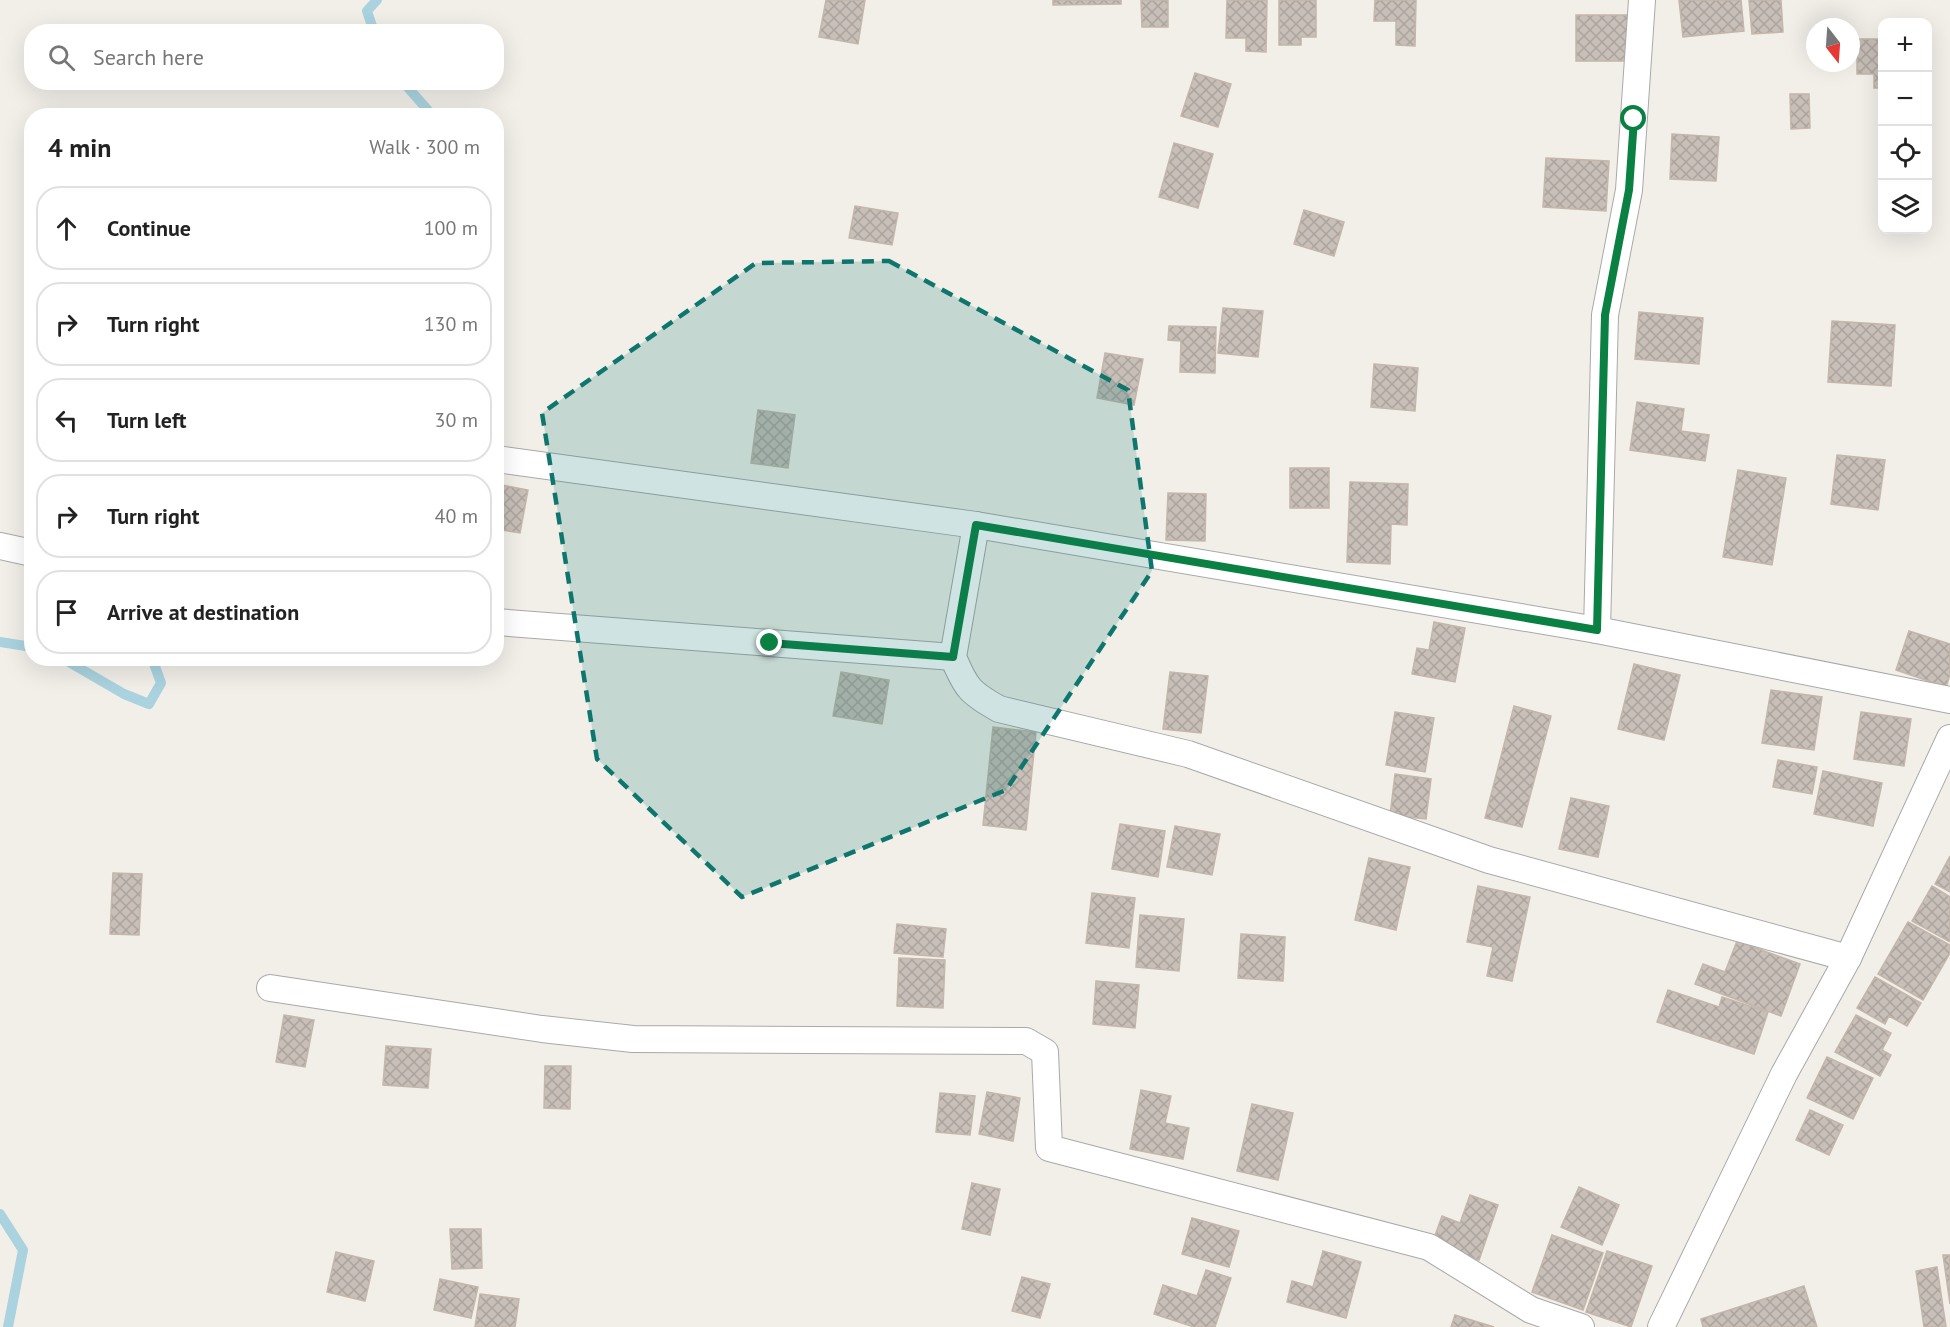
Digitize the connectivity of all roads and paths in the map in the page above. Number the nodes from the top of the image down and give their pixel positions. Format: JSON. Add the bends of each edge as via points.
{"nodes":[{"id":1,"x":1642,"y":0,"type":"edge"},
{"id":2,"x":504,"y":460,"type":"edge"},
{"id":3,"x":976,"y":525,"type":"junction"},
{"id":4,"x":0,"y":546,"type":"edge"},
{"id":5,"x":24,"y":552,"type":"edge"},
{"id":6,"x":504,"y":623,"type":"edge"},
{"id":7,"x":1597,"y":630,"type":"junction"},
{"id":8,"x":953,"y":657,"type":"junction"},
{"id":9,"x":1950,"y":700,"type":"edge"},
{"id":10,"x":1950,"y":738,"type":"edge"},
{"id":11,"x":1848,"y":957,"type":"junction"},
{"id":12,"x":270,"y":988,"type":"dead end"},
{"id":13,"x":1581,"y":1327,"type":"edge"},
{"id":14,"x":1661,"y":1327,"type":"edge"}],
"edges":[{"from":1,"to":7,"type":"street","via":[[1629,190],[1605,315]]},
{"from":2,"to":3,"type":"street"},
{"from":3,"to":7,"type":"street"},
{"from":3,"to":8,"type":"street"},
{"from":4,"to":5,"type":"street"},
{"from":6,"to":8,"type":"street"},
{"from":7,"to":9,"type":"street"},
{"from":8,"to":11,"type":"street","via":[[974,695],[999,709],[1188,754],[1489,860]]},
{"from":10,"to":11,"type":"street"},
{"from":11,"to":14,"type":"street","via":[[1784,1074]]},
{"from":12,"to":13,"type":"street","via":[[633,1039],[1026,1041],[1046,1052],[1049,1148],[1429,1247],[1531,1310]]}]}
